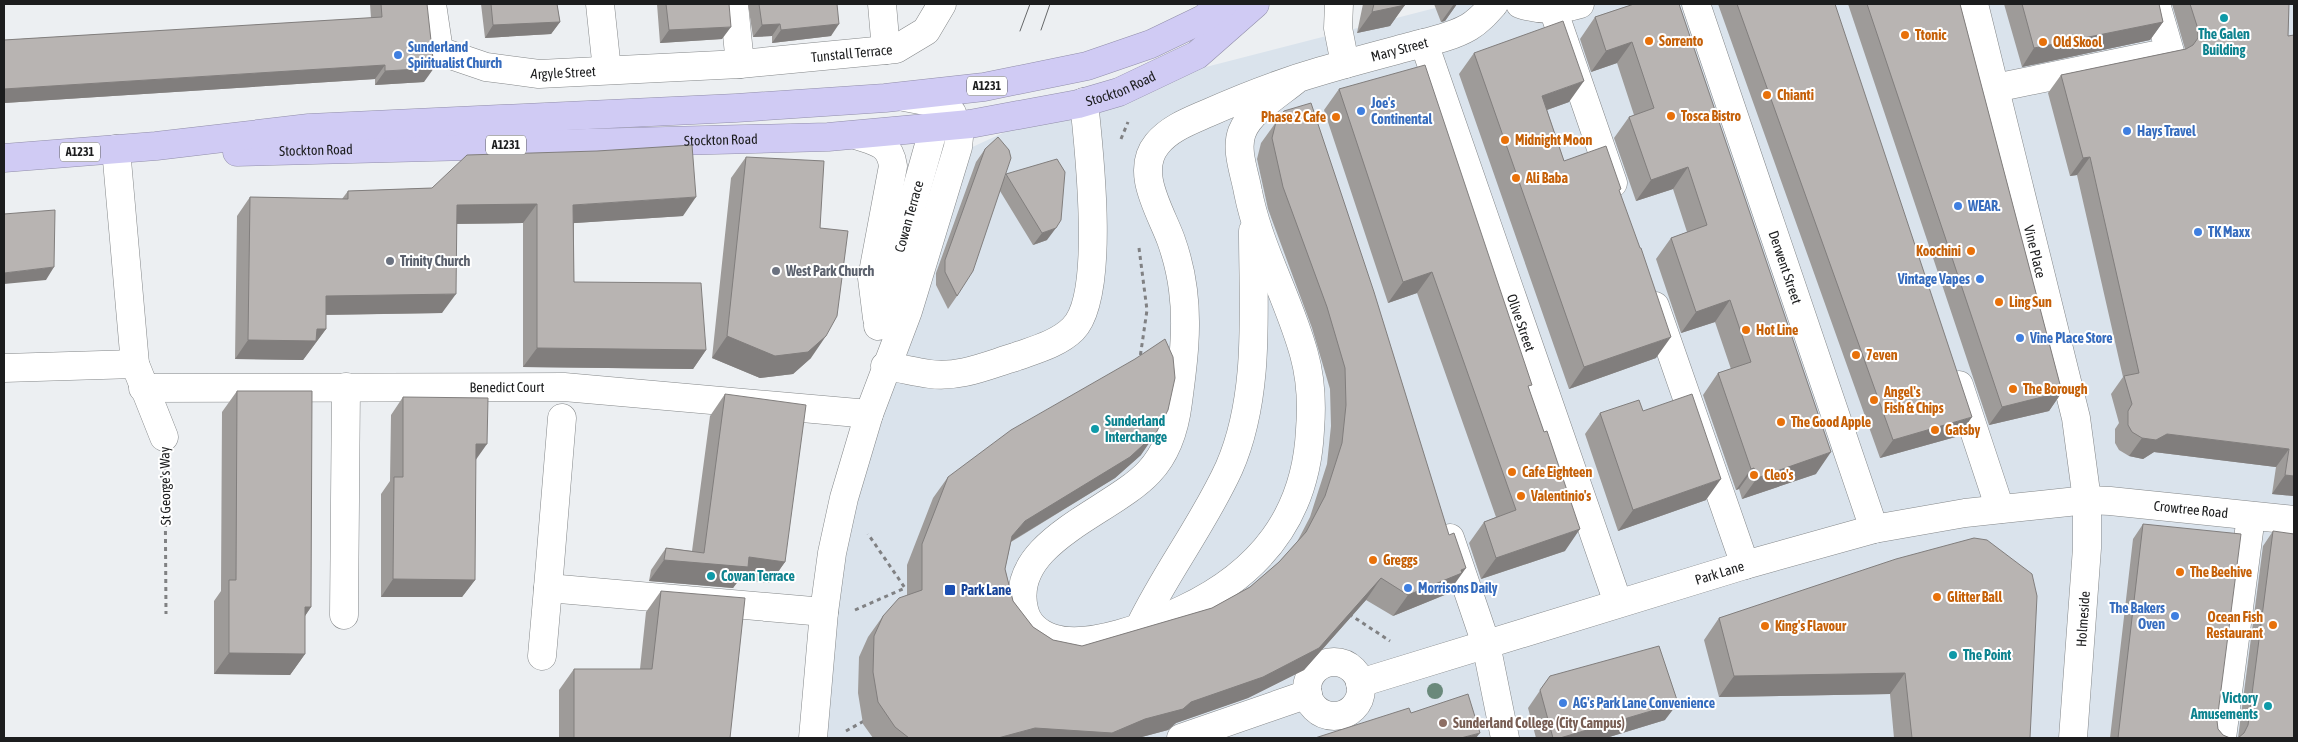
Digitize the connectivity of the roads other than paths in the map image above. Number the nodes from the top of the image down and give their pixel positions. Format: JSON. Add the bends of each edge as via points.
{"nodes":[{"id":1,"x":432,"y":4,"type":"edge"},
{"id":2,"x":600,"y":4,"type":"edge"},
{"id":3,"x":734,"y":4,"type":"edge"},
{"id":4,"x":882,"y":4,"type":"edge"},
{"id":5,"x":942,"y":4,"type":"edge"},
{"id":6,"x":1222,"y":4,"type":"edge"},
{"id":7,"x":1255,"y":4,"type":"edge"},
{"id":8,"x":1339,"y":4,"type":"edge"},
{"id":9,"x":1494,"y":4,"type":"edge"},
{"id":10,"x":1520,"y":4,"type":"edge"},
{"id":11,"x":1580,"y":4,"type":"edge"},
{"id":12,"x":1696,"y":4,"type":"edge"},
{"id":13,"x":1974,"y":4,"type":"edge"},
{"id":14,"x":2156,"y":4,"type":"edge"},
{"id":15,"x":1553,"y":9,"type":"junction"},
{"id":16,"x":1424,"y":42,"type":"junction"},
{"id":17,"x":886,"y":50,"type":"junction"},
{"id":18,"x":740,"y":64,"type":"junction"},
{"id":19,"x":1345,"y":64,"type":"junction"},
{"id":20,"x":607,"y":70,"type":"junction"},
{"id":21,"x":984,"y":87,"type":"junction"},
{"id":22,"x":1995,"y":88,"type":"junction"},
{"id":23,"x":1301,"y":91,"type":"junction"},
{"id":24,"x":899,"y":97,"type":"junction"},
{"id":25,"x":1084,"y":102,"type":"junction"},
{"id":26,"x":998,"y":119,"type":"junction"},
{"id":27,"x":945,"y":120,"type":"junction"},
{"id":28,"x":856,"y":135,"type":"junction"},
{"id":29,"x":156,"y":146,"type":"junction"},
{"id":30,"x":116,"y":149,"type":"junction"},
{"id":31,"x":955,"y":157,"type":"junction"},
{"id":32,"x":4,"y":158,"type":"edge"},
{"id":33,"x":1621,"y":207,"type":"edge"},
{"id":34,"x":1253,"y":214,"type":"junction"},
{"id":35,"x":1647,"y":282,"type":"edge"},
{"id":36,"x":878,"y":326,"type":"junction"},
{"id":37,"x":1950,"y":359,"type":"edge"},
{"id":38,"x":886,"y":366,"type":"junction"},
{"id":39,"x":4,"y":368,"type":"edge"},
{"id":40,"x":139,"y":376,"type":"junction"},
{"id":41,"x":346,"y":388,"type":"junction"},
{"id":42,"x":869,"y":414,"type":"junction"},
{"id":43,"x":562,"y":418,"type":"dead end"},
{"id":44,"x":164,"y":437,"type":"road end"},
{"id":45,"x":2087,"y":500,"type":"junction"},
{"id":46,"x":2000,"y":509,"type":"junction"},
{"id":47,"x":1442,"y":514,"type":"edge"},
{"id":48,"x":2251,"y":516,"type":"junction"},
{"id":49,"x":2294,"y":520,"type":"edge"},
{"id":50,"x":1874,"y":529,"type":"junction"},
{"id":51,"x":1745,"y":565,"type":"junction"},
{"id":52,"x":548,"y":588,"type":"junction"},
{"id":53,"x":1618,"y":603,"type":"junction"},
{"id":54,"x":344,"y":615,"type":"dead end"},
{"id":55,"x":823,"y":618,"type":"junction"},
{"id":56,"x":1140,"y":626,"type":"junction"},
{"id":57,"x":1486,"y":644,"type":"junction"},
{"id":58,"x":542,"y":656,"type":"dead end"},
{"id":59,"x":1360,"y":683,"type":"junction"},
{"id":60,"x":1308,"y":694,"type":"junction"},
{"id":61,"x":826,"y":736,"type":"edge"},
{"id":62,"x":1181,"y":738,"type":"edge"},
{"id":63,"x":1505,"y":738,"type":"edge"},
{"id":64,"x":2073,"y":738,"type":"edge"},
{"id":65,"x":2222,"y":738,"type":"edge"}],
"edges":[{"from":1,"to":20,"type":"street","name":"Argyle Street","via":[[439,51],[486,67],[538,74]]},
{"from":2,"to":20,"type":"street"},
{"from":3,"to":18,"type":"street"},
{"from":4,"to":17,"type":"street"},
{"from":5,"to":17,"type":"street","name":"Tunstall Terrace","via":[[926,31],[896,49]]},
{"from":6,"to":21,"type":"highway","name":"Stockton Road","number":"A1231","via":[[1203,19],[1151,44],[1087,66]]},
{"from":7,"to":25,"type":"highway","name":"Stockton Road","number":"A1231","via":[[1197,55],[1119,92]]},
{"from":8,"to":19,"type":"street","via":[[1338,28]]},
{"from":9,"to":16,"type":"street","name":"Mary Street","via":[[1473,24],[1457,33]]},
{"from":10,"to":15,"type":"street"},
{"from":11,"to":15,"type":"street"},
{"from":12,"to":50,"type":"street","name":"Derwent Street"},
{"from":13,"to":22,"type":"street","name":"Vine Place"},
{"from":14,"to":22,"type":"street","via":[[2170,52]]},
{"from":15,"to":33,"type":"street"},
{"from":16,"to":19,"type":"street","name":"Mary Street"},
{"from":16,"to":53,"type":"street","name":"Olive Street"},
{"from":17,"to":18,"type":"street","name":"Tunstall Terrace"},
{"from":18,"to":20,"type":"street","name":"Argyle Street"},
{"from":19,"to":23,"type":"street","name":"Mary Street"},
{"from":21,"to":24,"type":"highway","name":"Stockton Road","number":"A1231"},
{"from":21,"to":27,"type":"street","via":[[952,101]]},
{"from":22,"to":45,"type":"street","name":"Vine Place","via":[[2076,418]]},
{"from":23,"to":34,"type":"street","via":[[1250,119],[1243,130],[1240,153]]},
{"from":23,"to":56,"type":"street","name":"Mary Street","via":[[1220,108],[1177,128],[1154,148],[1149,158],[1150,186],[1173,243],[1184,295],[1183,362],[1172,431],[1159,460],[1148,473],[1040,552],[1023,583],[1022,600],[1025,616],[1033,627],[1046,636],[1063,641],[1086,641]]},
{"from":24,"to":27,"type":"street","via":[[936,103]]},
{"from":24,"to":29,"type":"highway","name":"Stockton Road","number":"A1231","via":[[309,128]]},
{"from":25,"to":26,"type":"highway","name":"Stockton Road","number":"A1231"},
{"from":25,"to":38,"type":"street","via":[[1090,172],[1091,273],[1087,302],[1073,329],[1036,350],[968,372],[931,374]]},
{"from":26,"to":27,"type":"highway","name":"Stockton Road","number":"A1231"},
{"from":26,"to":31,"type":"street","name":"Cowan Terrace","via":[[975,132]]},
{"from":27,"to":28,"type":"highway","name":"Stockton Road","number":"A1231"},
{"from":27,"to":31,"type":"street","name":"Cowan Terrace","via":[[959,137]]},
{"from":27,"to":36,"type":"street","name":"Cowan Terrace"},
{"from":28,"to":29,"type":"highway","name":"Stockton Road","number":"A1231","via":[[217,153]]},
{"from":28,"to":36,"type":"street","name":"Cowan Terrace","via":[[882,144],[892,154],[893,166],[872,278]]},
{"from":29,"to":30,"type":"highway","name":"Stockton Road","number":"A1231"},
{"from":30,"to":32,"type":"highway","name":"Stockton Road","number":"A1231"},
{"from":30,"to":40,"type":"street","name":"St George's Way"},
{"from":31,"to":38,"type":"street","name":"Cowan Terrace","via":[[908,311]]},
{"from":34,"to":56,"type":"street","via":[[1253,340],[1247,401],[1239,436],[1229,466],[1211,502],[1154,596]]},
{"from":34,"to":56,"type":"street","name":"Mary Street","via":[[1304,356],[1311,413],[1306,468],[1283,528],[1247,570],[1202,601]]},
{"from":35,"to":51,"type":"street"},
{"from":36,"to":38,"type":"street","name":"Cowan Terrace"},
{"from":37,"to":46,"type":"street"},
{"from":38,"to":42,"type":"street","name":"Cowan Terrace"},
{"from":39,"to":40,"type":"street"},
{"from":40,"to":41,"type":"street","name":"Benedict Court"},
{"from":40,"to":44,"type":"street","name":"St George's Way"},
{"from":41,"to":42,"type":"street","name":"Benedict Court","via":[[564,387]]},
{"from":41,"to":54,"type":"street"},
{"from":42,"to":55,"type":"street","name":"Cowan Terrace","via":[[844,498]]},
{"from":43,"to":52,"type":"street"},
{"from":45,"to":46,"type":"street","name":"Park Lane"},
{"from":45,"to":48,"type":"street","name":"Crowtree Road"},
{"from":45,"to":64,"type":"street","name":"Holmeside","via":[[2086,574]]},
{"from":46,"to":50,"type":"street","name":"Park Lane","via":[[1965,512]]},
{"from":47,"to":57,"type":"street"},
{"from":48,"to":49,"type":"street","name":"Crowtree Road"},
{"from":48,"to":65,"type":"street"},
{"from":50,"to":51,"type":"street","name":"Park Lane"},
{"from":51,"to":53,"type":"street","name":"Park Lane"},
{"from":52,"to":55,"type":"street"},
{"from":52,"to":58,"type":"street"},
{"from":53,"to":57,"type":"street","name":"Park Lane"},
{"from":55,"to":61,"type":"street","name":"Cowan Terrace"},
{"from":57,"to":59,"type":"street","name":"Park Lane"},
{"from":57,"to":63,"type":"street"},
{"from":59,"to":60,"type":"street","via":[[1361,691],[1354,706],[1340,715],[1323,713],[1311,702]]},
{"from":59,"to":60,"type":"street","via":[[1357,675],[1345,664],[1328,662],[1314,671],[1307,686]]},
{"from":60,"to":62,"type":"street"}]}
